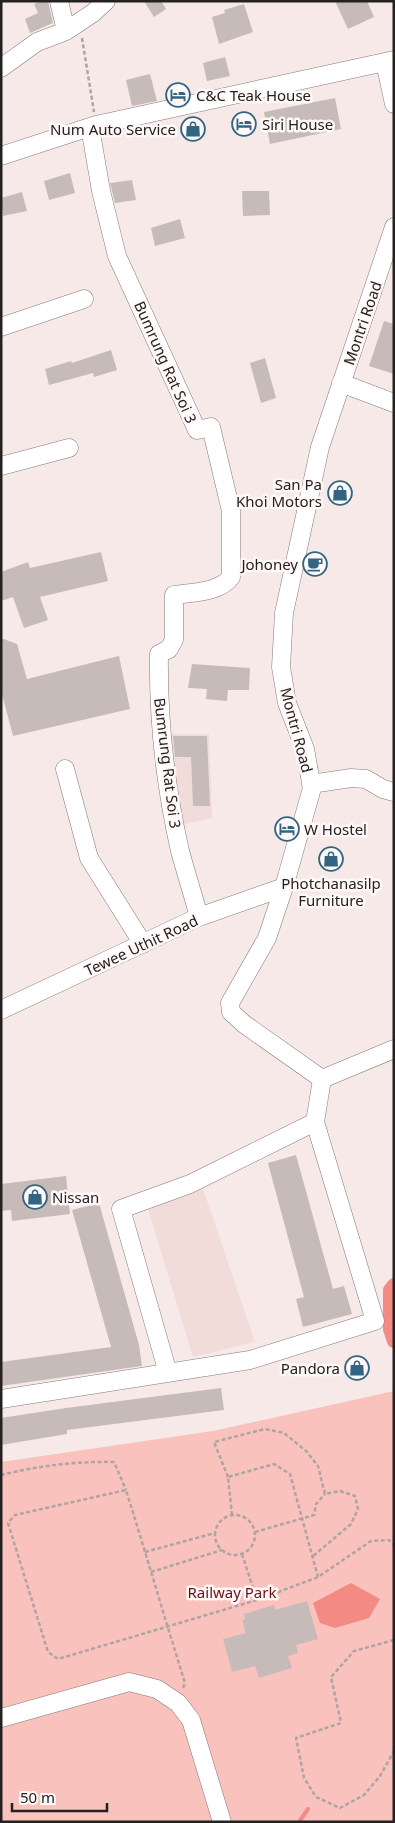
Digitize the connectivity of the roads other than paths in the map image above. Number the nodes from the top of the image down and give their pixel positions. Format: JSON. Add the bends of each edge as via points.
{"nodes":[{"id":1,"x":59,"y":1,"type":"edge"},
{"id":2,"x":106,"y":1,"type":"edge"},
{"id":3,"x":73,"y":26,"type":"junction"},
{"id":4,"x":389,"y":61,"type":"edge"},
{"id":5,"x":1,"y":68,"type":"edge"},
{"id":6,"x":394,"y":104,"type":"edge"},
{"id":7,"x":93,"y":126,"type":"junction"},
{"id":8,"x":1,"y":156,"type":"edge"},
{"id":9,"x":394,"y":227,"type":"edge"},
{"id":10,"x":84,"y":299,"type":"dead end"},
{"id":11,"x":1,"y":327,"type":"edge"},
{"id":12,"x":341,"y":383,"type":"junction"},
{"id":13,"x":394,"y":403,"type":"edge"},
{"id":14,"x":69,"y":448,"type":"dead end"},
{"id":15,"x":1,"y":466,"type":"edge"},
{"id":16,"x":65,"y":769,"type":"dead end"},
{"id":17,"x":311,"y":784,"type":"junction"},
{"id":18,"x":394,"y":792,"type":"edge"},
{"id":19,"x":284,"y":887,"type":"junction"},
{"id":20,"x":199,"y":917,"type":"junction"},
{"id":21,"x":143,"y":944,"type":"junction"},
{"id":22,"x":1,"y":1010,"type":"edge"},
{"id":23,"x":394,"y":1050,"type":"edge"},
{"id":24,"x":322,"y":1079,"type":"junction"},
{"id":25,"x":315,"y":1122,"type":"junction"},
{"id":26,"x":168,"y":1373,"type":"junction"},
{"id":27,"x":1,"y":1399,"type":"edge"},
{"id":28,"x":1,"y":1718,"type":"edge"},
{"id":29,"x":222,"y":1822,"type":"edge"}],
"edges":[{"from":1,"to":3,"type":"street"},
{"from":2,"to":3,"type":"street"},
{"from":3,"to":5,"type":"street","via":[[37,42]]},
{"from":4,"to":6,"type":"street"},
{"from":4,"to":7,"type":"street"},
{"from":7,"to":8,"type":"street"},
{"from":7,"to":20,"type":"street","name":"Bumrung Rat Soi 3","via":[[100,191],[118,256],[197,430],[211,427],[231,511],[231,577],[219,587],[174,595],[174,640],[170,649],[159,654],[158,692],[169,792],[180,851]]},
{"from":9,"to":12,"type":"street","name":"Montri Road"},
{"from":10,"to":11,"type":"street"},
{"from":12,"to":13,"type":"street"},
{"from":12,"to":17,"type":"street","name":"Montri Road","via":[[320,447],[284,613],[281,667],[287,703],[305,749]]},
{"from":14,"to":15,"type":"street"},
{"from":16,"to":21,"type":"street","via":[[89,858]]},
{"from":17,"to":18,"type":"street","via":[[366,779],[383,790]]},
{"from":17,"to":19,"type":"street","name":"Montri Road"},
{"from":19,"to":20,"type":"street","name":"Tewee Uthit Road"},
{"from":19,"to":24,"type":"street","name":"Montri Road","via":[[267,938],[233,996],[230,1008],[244,1024]]},
{"from":20,"to":21,"type":"street","name":"Tewee Uthit Road"},
{"from":21,"to":22,"type":"street","name":"Tewee Uthit Road"},
{"from":23,"to":24,"type":"street"},
{"from":24,"to":25,"type":"street"},
{"from":25,"to":26,"type":"street","via":[[190,1184],[121,1209]]},
{"from":25,"to":26,"type":"street","via":[[375,1321],[250,1360]]},
{"from":26,"to":27,"type":"street"},
{"from":28,"to":29,"type":"street","via":[[129,1682],[157,1689],[178,1703],[191,1720]]}]}
